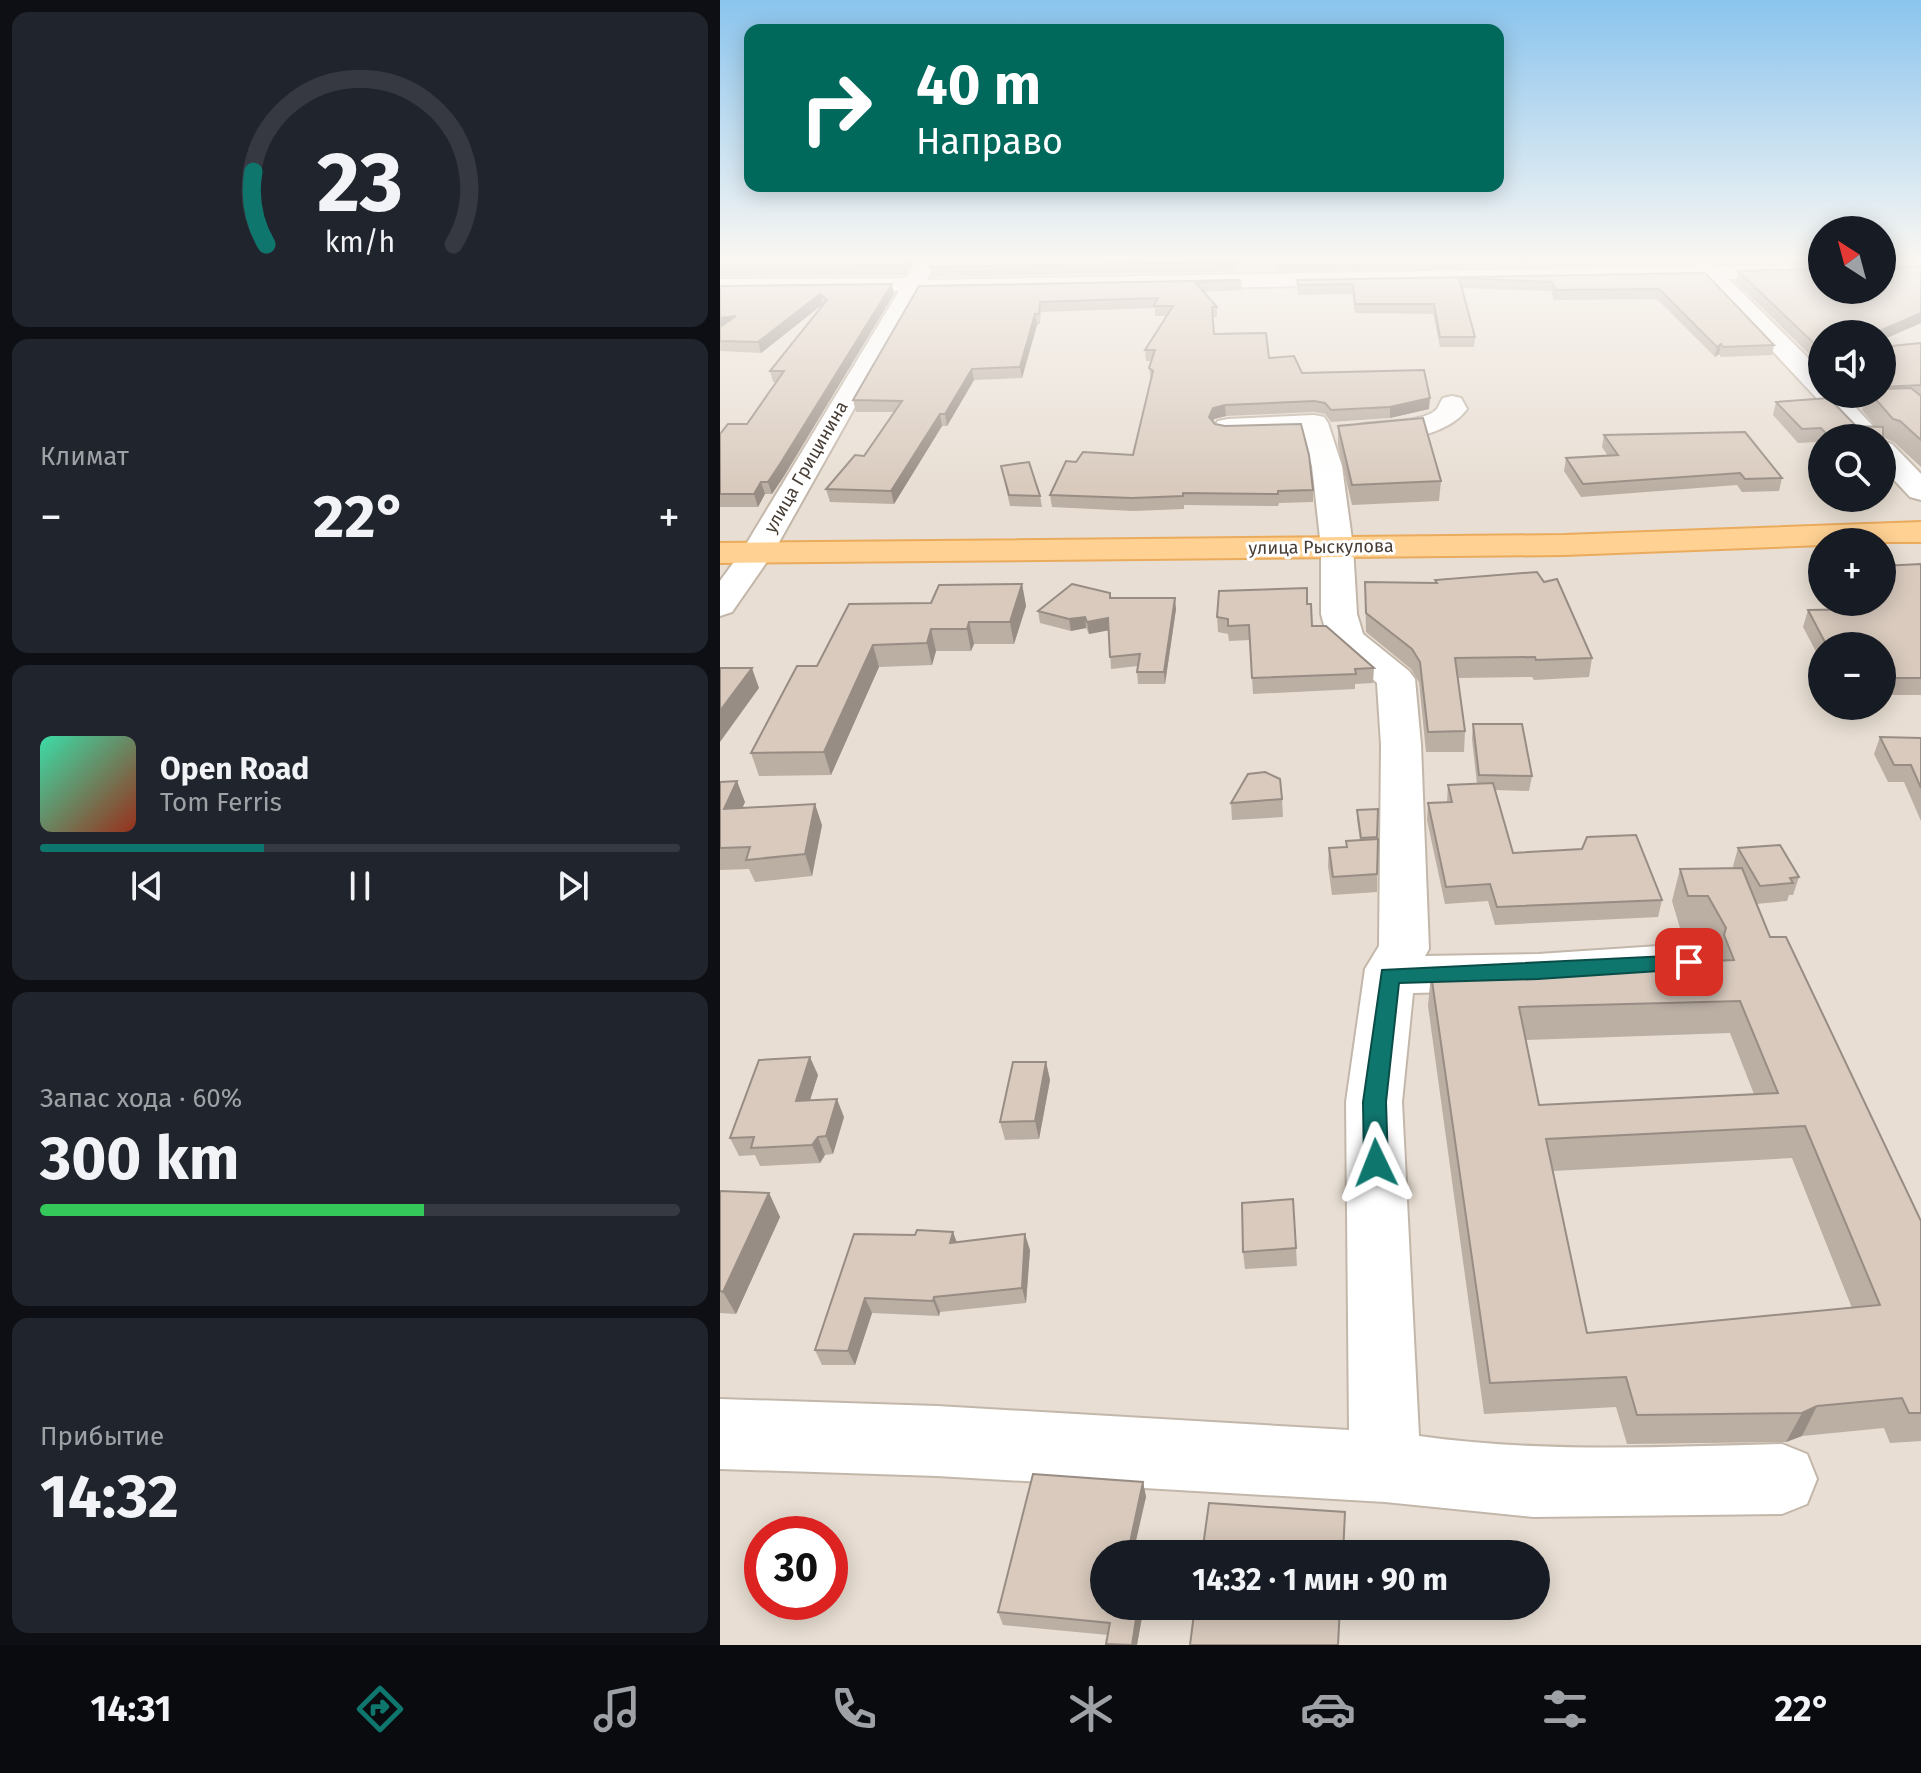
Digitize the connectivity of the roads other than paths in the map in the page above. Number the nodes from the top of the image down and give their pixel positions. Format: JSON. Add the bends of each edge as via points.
{"nodes":[{"id":1,"x":879,"y":335,"type":"edge"},
{"id":2,"x":1771,"y":335,"type":"edge"},
{"id":3,"x":1808,"y":373,"type":"edge"},
{"id":4,"x":1452,"y":404,"type":"dead end"},
{"id":5,"x":1841,"y":408,"type":"edge"},
{"id":6,"x":1857,"y":424,"type":"edge"},
{"id":7,"x":1226,"y":427,"type":"edge"},
{"id":8,"x":1317,"y":434,"type":"junction"},
{"id":9,"x":1896,"y":465,"type":"edge"},
{"id":10,"x":1921,"y":491,"type":"edge"},
{"id":11,"x":1921,"y":532,"type":"edge"},
{"id":12,"x":1337,"y":547,"type":"junction"},
{"id":13,"x":720,"y":553,"type":"edge"},
{"id":14,"x":757,"y":553,"type":"junction"},
{"id":15,"x":720,"y":605,"type":"edge"},
{"id":16,"x":1689,"y":962,"type":"edge"},
{"id":17,"x":1389,"y":975,"type":"junction"},
{"id":18,"x":720,"y":1434,"type":"edge"},
{"id":19,"x":1385,"y":1467,"type":"junction"},
{"id":20,"x":1782,"y":1479,"type":"dead end"}],
"edges":[{"from":1,"to":14,"type":"street","name":"улица Грицинина"},
{"from":2,"to":3,"type":"street"},
{"from":4,"to":8,"type":"street","via":[[1447,416],[1436,421]]},
{"from":5,"to":6,"type":"street"},
{"from":7,"to":8,"type":"street","via":[[1314,423]]},
{"from":8,"to":12,"type":"street","via":[[1327,466]]},
{"from":9,"to":10,"type":"street"},
{"from":11,"to":12,"type":"main road","name":"улица Рыскулова"},
{"from":12,"to":14,"type":"main road","name":"улица Рыскулова"},
{"from":12,"to":17,"type":"street","via":[[1339,614],[1346,639],[1396,679],[1404,949]]},
{"from":13,"to":14,"type":"main road","name":"улица Рыскулова"},
{"from":14,"to":15,"type":"street","name":"улица Грицинина"},
{"from":16,"to":17,"type":"street"},
{"from":17,"to":19,"type":"street","via":[[1374,1102]]},
{"from":18,"to":19,"type":"street"},
{"from":19,"to":20,"type":"street","via":[[1452,1478],[1640,1484]]}]}
